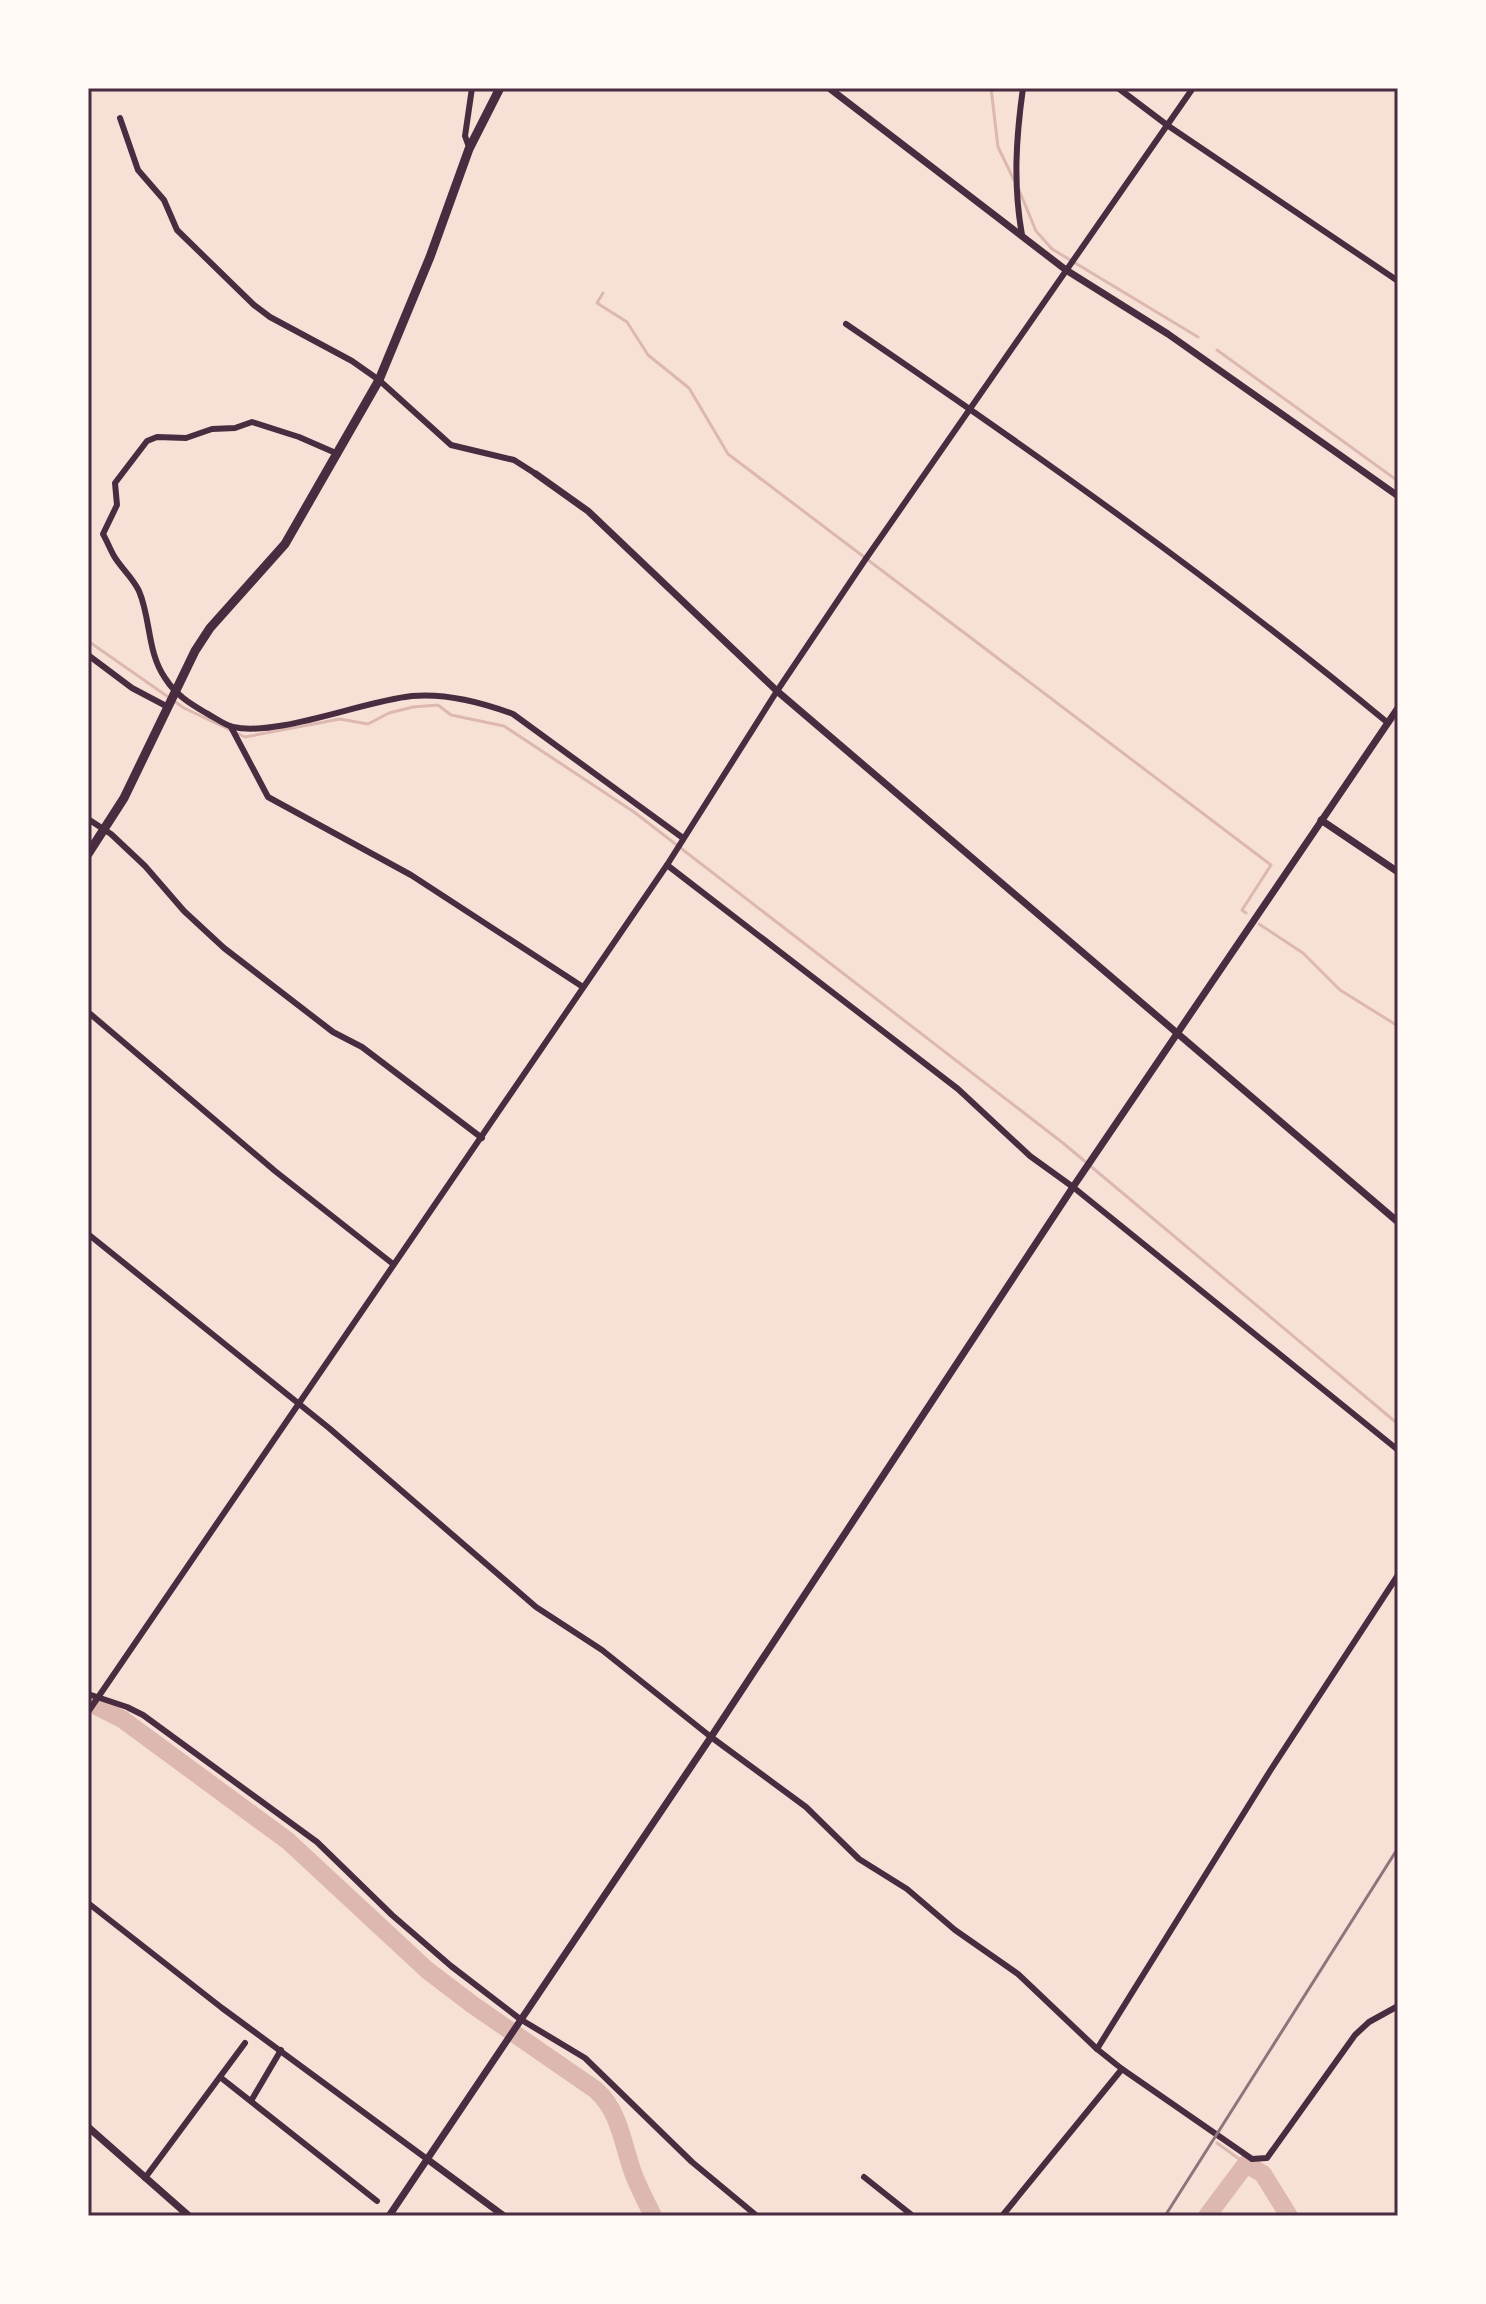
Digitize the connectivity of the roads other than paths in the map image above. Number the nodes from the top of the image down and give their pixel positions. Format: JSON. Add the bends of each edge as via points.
{"nodes":[{"id":1,"x":472,"y":88,"type":"edge"},
{"id":2,"x":500,"y":88,"type":"edge"},
{"id":3,"x":829,"y":88,"type":"edge"},
{"id":4,"x":1023,"y":88,"type":"edge"},
{"id":5,"x":1118,"y":88,"type":"edge"},
{"id":6,"x":1193,"y":88,"type":"edge"},
{"id":7,"x":120,"y":118,"type":"dead end"},
{"id":8,"x":1167,"y":125,"type":"junction"},
{"id":9,"x":469,"y":149,"type":"junction"},
{"id":10,"x":1022,"y":237,"type":"junction"},
{"id":11,"x":1070,"y":263,"type":"junction"},
{"id":12,"x":1398,"y":281,"type":"edge"},
{"id":13,"x":846,"y":324,"type":"dead end"},
{"id":14,"x":379,"y":380,"type":"junction"},
{"id":15,"x":969,"y":407,"type":"junction"},
{"id":16,"x":339,"y":454,"type":"junction"},
{"id":17,"x":536,"y":474,"type":"joint"},
{"id":18,"x":1398,"y":496,"type":"edge"},
{"id":19,"x":88,"y":655,"type":"edge"},
{"id":20,"x":777,"y":691,"type":"junction"},
{"id":21,"x":176,"y":693,"type":"junction"},
{"id":22,"x":169,"y":706,"type":"junction"},
{"id":23,"x":1398,"y":708,"type":"edge"},
{"id":24,"x":1388,"y":723,"type":"junction"},
{"id":25,"x":231,"y":727,"type":"junction"},
{"id":26,"x":88,"y":819,"type":"edge"},
{"id":27,"x":1321,"y":820,"type":"junction"},
{"id":28,"x":105,"y":830,"type":"junction"},
{"id":29,"x":683,"y":838,"type":"junction"},
{"id":30,"x":88,"y":854,"type":"edge"},
{"id":31,"x":667,"y":865,"type":"junction"},
{"id":32,"x":1398,"y":872,"type":"edge"},
{"id":33,"x":583,"y":987,"type":"junction"},
{"id":34,"x":88,"y":1012,"type":"edge"},
{"id":35,"x":1175,"y":1034,"type":"junction"},
{"id":36,"x":482,"y":1138,"type":"junction"},
{"id":37,"x":1073,"y":1187,"type":"junction"},
{"id":38,"x":1398,"y":1222,"type":"edge"},
{"id":39,"x":88,"y":1234,"type":"edge"},
{"id":40,"x":393,"y":1264,"type":"junction"},
{"id":41,"x":296,"y":1405,"type":"junction"},
{"id":42,"x":1398,"y":1450,"type":"edge"},
{"id":43,"x":1398,"y":1575,"type":"edge"},
{"id":44,"x":88,"y":1694,"type":"edge"},
{"id":45,"x":93,"y":1705,"type":"edge"},
{"id":46,"x":711,"y":1737,"type":"junction"},
{"id":47,"x":88,"y":1903,"type":"edge"},
{"id":48,"x":1398,"y":2006,"type":"edge"},
{"id":49,"x":520,"y":2019,"type":"junction"},
{"id":50,"x":245,"y":2043,"type":"dead end"},
{"id":51,"x":1097,"y":2049,"type":"junction"},
{"id":52,"x":281,"y":2050,"type":"junction"},
{"id":53,"x":1122,"y":2069,"type":"junction"},
{"id":54,"x":220,"y":2077,"type":"junction"},
{"id":55,"x":251,"y":2101,"type":"junction"},
{"id":56,"x":88,"y":2127,"type":"edge"},
{"id":57,"x":427,"y":2159,"type":"junction"},
{"id":58,"x":864,"y":2177,"type":"dead end"},
{"id":59,"x":145,"y":2178,"type":"junction"},
{"id":60,"x":377,"y":2201,"type":"dead end"},
{"id":61,"x":189,"y":2216,"type":"edge"},
{"id":62,"x":389,"y":2216,"type":"edge"},
{"id":63,"x":504,"y":2216,"type":"edge"},
{"id":64,"x":757,"y":2216,"type":"edge"},
{"id":65,"x":913,"y":2216,"type":"edge"},
{"id":66,"x":1002,"y":2216,"type":"edge"}],
"edges":[{"from":1,"to":9,"type":"street","via":[[465,136]]},
{"from":2,"to":9,"type":"main road"},
{"from":3,"to":10,"type":"street"},
{"from":4,"to":10,"type":"street","via":[[1015,186]]},
{"from":5,"to":8,"type":"street"},
{"from":6,"to":8,"type":"street"},
{"from":7,"to":14,"type":"street","via":[[138,170],[164,200],[177,230],[270,317]]},
{"from":8,"to":11,"type":"street"},
{"from":8,"to":12,"type":"street"},
{"from":9,"to":14,"type":"main road"},
{"from":10,"to":11,"type":"street"},
{"from":11,"to":15,"type":"street"},
{"from":11,"to":18,"type":"street"},
{"from":13,"to":15,"type":"street"},
{"from":14,"to":16,"type":"main road"},
{"from":14,"to":17,"type":"street","via":[[451,445],[514,460]]},
{"from":15,"to":20,"type":"street"},
{"from":15,"to":24,"type":"street","via":[[1292,644]]},
{"from":16,"to":21,"type":"main road","via":[[285,544],[210,628]]},
{"from":16,"to":21,"type":"street","via":[[252,422],[147,441],[115,483],[117,505],[103,534],[139,590],[153,652]]},
{"from":17,"to":20,"type":"street","via":[[588,511]]},
{"from":19,"to":22,"type":"street","via":[[132,688]]},
{"from":20,"to":29,"type":"street"},
{"from":20,"to":35,"type":"street"},
{"from":21,"to":22,"type":"main road"},
{"from":21,"to":25,"type":"street"},
{"from":22,"to":28,"type":"main road"},
{"from":23,"to":24,"type":"street"},
{"from":24,"to":27,"type":"street"},
{"from":25,"to":29,"type":"street","via":[[269,727],[414,696],[483,702],[513,714]]},
{"from":25,"to":33,"type":"street","via":[[268,797],[411,875]]},
{"from":26,"to":28,"type":"street"},
{"from":27,"to":32,"type":"street"},
{"from":27,"to":35,"type":"street"},
{"from":28,"to":30,"type":"main road"},
{"from":28,"to":36,"type":"street","via":[[224,948]]},
{"from":29,"to":31,"type":"street"},
{"from":31,"to":33,"type":"street"},
{"from":31,"to":37,"type":"street","via":[[958,1089]]},
{"from":33,"to":36,"type":"street"},
{"from":34,"to":40,"type":"street"},
{"from":35,"to":37,"type":"street"},
{"from":35,"to":38,"type":"street"},
{"from":36,"to":40,"type":"street"},
{"from":37,"to":42,"type":"street"},
{"from":37,"to":46,"type":"street"},
{"from":39,"to":41,"type":"street"},
{"from":40,"to":41,"type":"street"},
{"from":41,"to":45,"type":"street"},
{"from":41,"to":46,"type":"street","via":[[536,1607],[602,1650]]},
{"from":43,"to":51,"type":"street"},
{"from":44,"to":45,"type":"street"},
{"from":45,"to":49,"type":"street","via":[[127,1707],[143,1715],[317,1842],[416,1936]]},
{"from":46,"to":49,"type":"street"},
{"from":46,"to":51,"type":"street","via":[[806,1807],[859,1859],[1018,1974]]},
{"from":47,"to":52,"type":"street"},
{"from":48,"to":53,"type":"street","via":[[1355,2035],[1267,2158],[1259,2161]]},
{"from":49,"to":57,"type":"street"},
{"from":49,"to":64,"type":"street","via":[[599,2070],[692,2162]]},
{"from":50,"to":54,"type":"street"},
{"from":51,"to":53,"type":"street"},
{"from":52,"to":55,"type":"street"},
{"from":52,"to":57,"type":"street"},
{"from":53,"to":66,"type":"street"},
{"from":54,"to":55,"type":"street"},
{"from":54,"to":59,"type":"street"},
{"from":55,"to":60,"type":"street"},
{"from":56,"to":59,"type":"street"},
{"from":57,"to":62,"type":"street"},
{"from":57,"to":63,"type":"street"},
{"from":58,"to":65,"type":"street"},
{"from":59,"to":61,"type":"street"}]}
